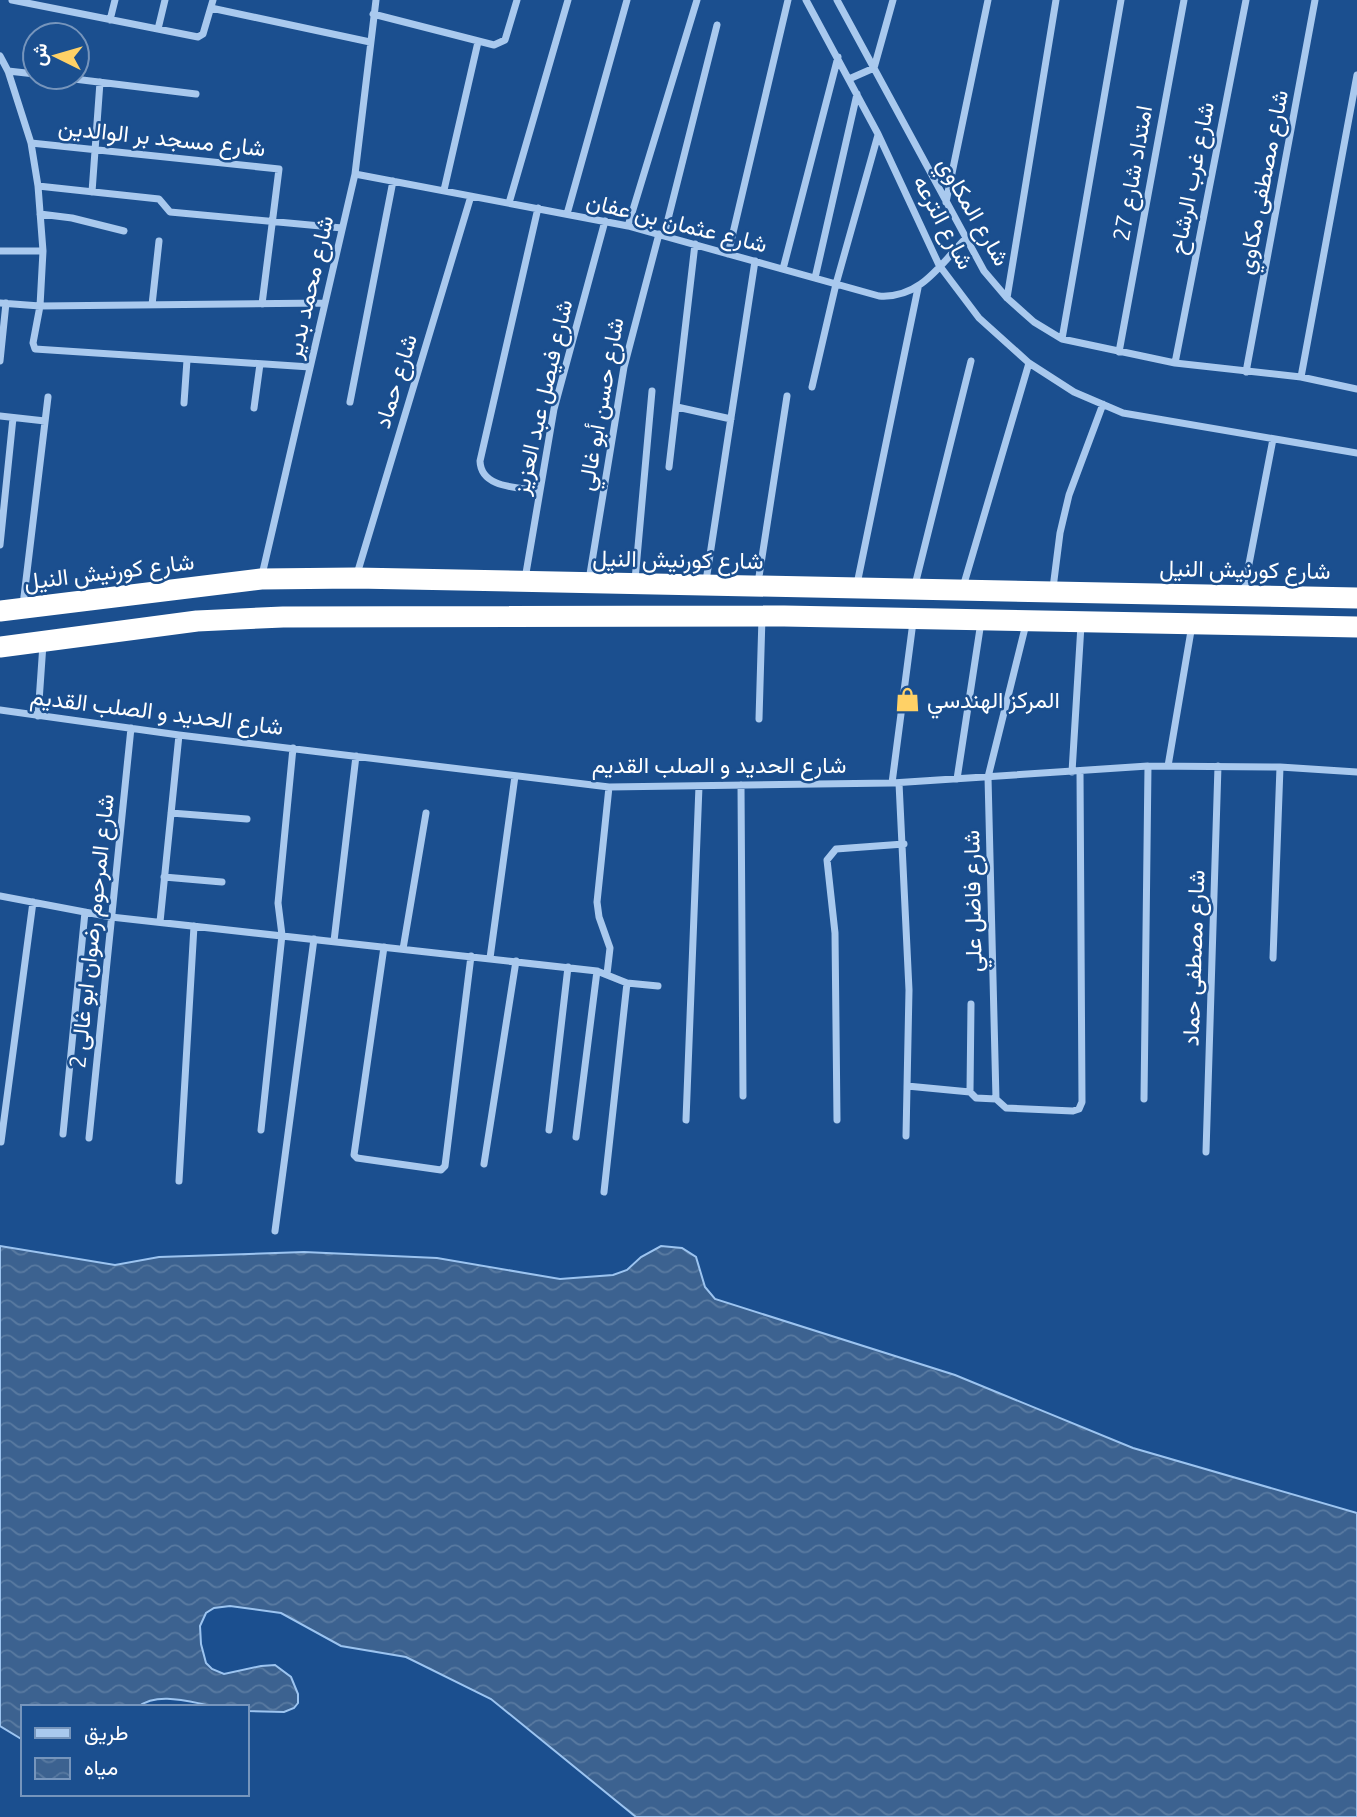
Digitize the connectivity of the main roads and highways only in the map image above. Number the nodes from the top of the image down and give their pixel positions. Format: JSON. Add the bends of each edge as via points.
{"nodes":[{"id":1,"x":785,"y":587,"type":"junction"},
{"id":2,"x":1357,"y":598,"type":"edge"},
{"id":3,"x":0,"y":611,"type":"edge"},
{"id":4,"x":784,"y":616,"type":"junction"},
{"id":5,"x":1357,"y":626,"type":"edge"},
{"id":6,"x":0,"y":647,"type":"edge"}],
"edges":[{"from":1,"to":2,"type":"highway","name":"شارع كورنيش النيل"},
{"from":1,"to":3,"type":"highway","name":"شارع كورنيش النيل","via":[[261,579]]},
{"from":1,"to":4,"type":"highway"},
{"from":4,"to":5,"type":"highway"},
{"from":4,"to":6,"type":"highway","via":[[283,617],[197,621]]}]}
